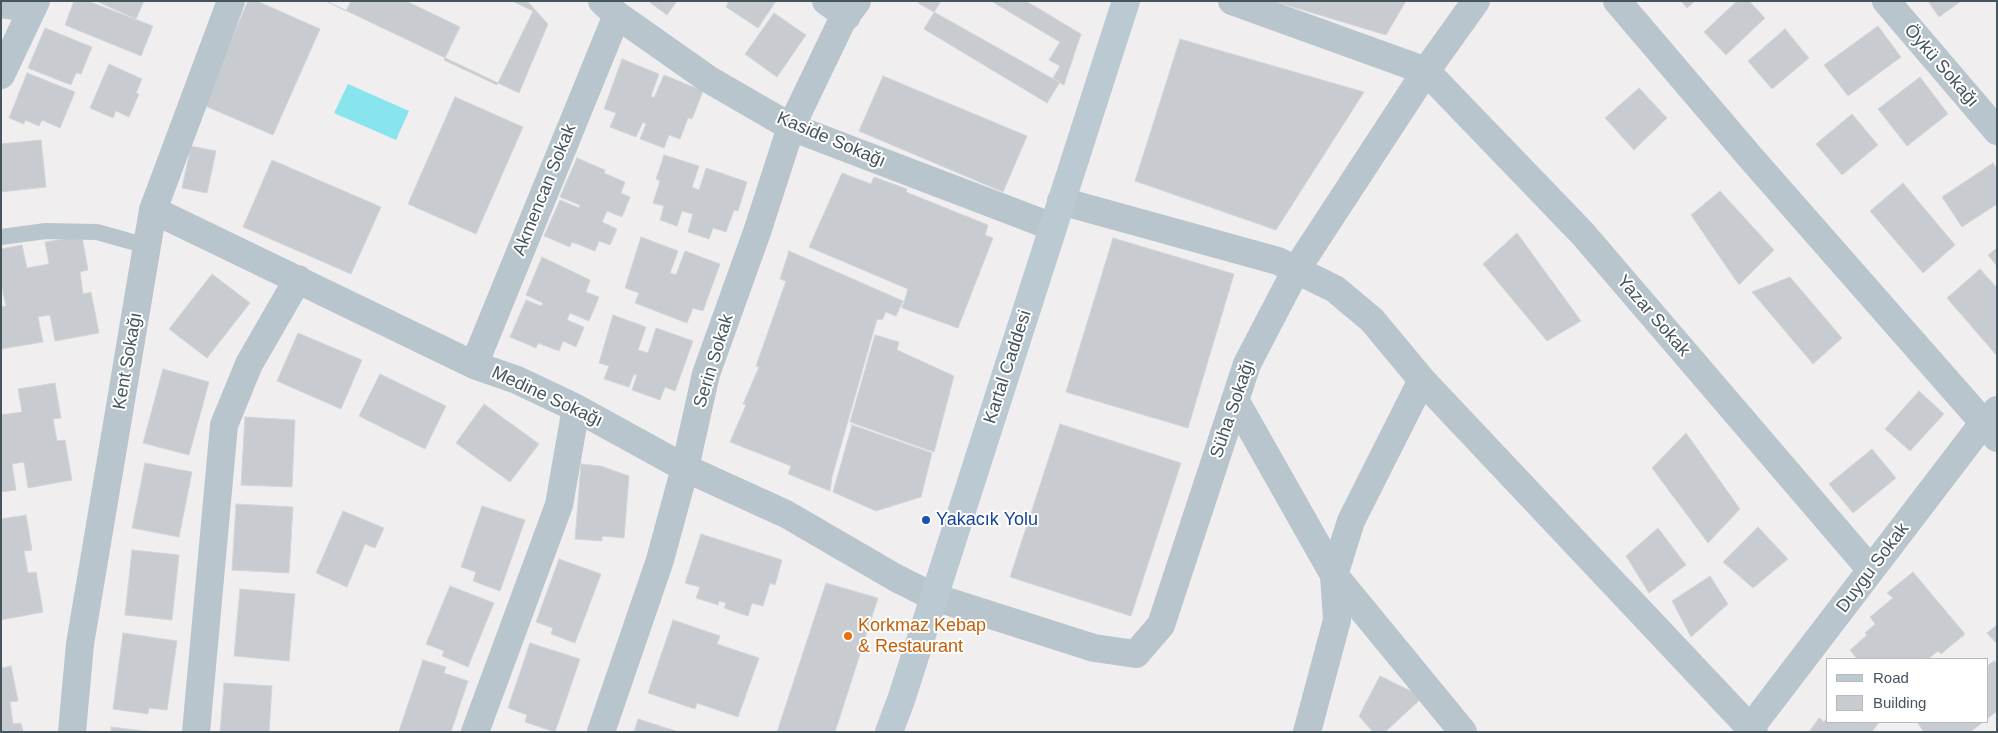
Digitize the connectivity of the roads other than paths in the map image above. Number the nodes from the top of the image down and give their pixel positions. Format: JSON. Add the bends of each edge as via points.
{"nodes":[{"id":1,"x":231,"y":1,"type":"edge"},
{"id":2,"x":1126,"y":1,"type":"edge"},
{"id":3,"x":1232,"y":1,"type":"edge"},
{"id":4,"x":1476,"y":1,"type":"edge"},
{"id":5,"x":1617,"y":1,"type":"edge"},
{"id":6,"x":1886,"y":1,"type":"edge"},
{"id":7,"x":1,"y":4,"type":"edge"},
{"id":8,"x":34,"y":5,"type":"edge"},
{"id":9,"x":843,"y":6,"type":"edge"},
{"id":10,"x":609,"y":8,"type":"edge"},
{"id":11,"x":1426,"y":71,"type":"junction"},
{"id":12,"x":1,"y":76,"type":"edge"},
{"id":13,"x":791,"y":127,"type":"junction"},
{"id":14,"x":1997,"y":131,"type":"edge"},
{"id":15,"x":1061,"y":201,"type":"junction"},
{"id":16,"x":153,"y":210,"type":"junction"},
{"id":17,"x":1053,"y":227,"type":"junction"},
{"id":18,"x":1,"y":237,"type":"edge"},
{"id":19,"x":148,"y":246,"type":"junction"},
{"id":20,"x":1296,"y":270,"type":"junction"},
{"id":21,"x":298,"y":279,"type":"junction"},
{"id":22,"x":474,"y":365,"type":"junction"},
{"id":23,"x":1422,"y":380,"type":"junction"},
{"id":24,"x":1235,"y":400,"type":"junction"},
{"id":25,"x":576,"y":408,"type":"junction"},
{"id":26,"x":1993,"y":423,"type":"edge"},
{"id":27,"x":685,"y":468,"type":"junction"},
{"id":28,"x":1871,"y":570,"type":"junction"},
{"id":29,"x":1334,"y":575,"type":"junction"},
{"id":30,"x":934,"y":597,"type":"junction"},
{"id":31,"x":1753,"y":729,"type":"edge"},
{"id":32,"x":72,"y":732,"type":"edge"},
{"id":33,"x":196,"y":732,"type":"edge"},
{"id":34,"x":474,"y":732,"type":"edge"},
{"id":35,"x":601,"y":732,"type":"edge"},
{"id":36,"x":889,"y":732,"type":"edge"},
{"id":37,"x":1307,"y":732,"type":"edge"},
{"id":38,"x":1463,"y":732,"type":"edge"}],
"edges":[{"from":1,"to":16,"type":"street","name":"Kent Sokağı"},
{"from":2,"to":15,"type":"main road","name":"Kartal Caddesi"},
{"from":3,"to":11,"type":"street"},
{"from":4,"to":11,"type":"street","name":"Süha Sokağı"},
{"from":5,"to":26,"type":"street","via":[[1751,158]]},
{"from":6,"to":14,"type":"street","name":"Öykü Sokağı"},
{"from":7,"to":8,"type":"street"},
{"from":8,"to":12,"type":"street"},
{"from":9,"to":13,"type":"street","name":"Serin Sokak","via":[[842,21]]},
{"from":10,"to":13,"type":"street","name":"Kaside Sokağı","via":[[708,78]]},
{"from":10,"to":22,"type":"street","name":"Akmencan Sokak"},
{"from":11,"to":20,"type":"street","name":"Süha Sokağı"},
{"from":11,"to":28,"type":"street","name":"Yazar Sokak","via":[[1583,234]]},
{"from":13,"to":17,"type":"street","name":"Kaside Sokağı"},
{"from":13,"to":27,"type":"street","name":"Serin Sokak","via":[[706,374]]},
{"from":15,"to":17,"type":"main road","name":"Kartal Caddesi"},
{"from":15,"to":20,"type":"street","via":[[1278,261]]},
{"from":16,"to":19,"type":"street","name":"Kent Sokağı"},
{"from":16,"to":21,"type":"street","name":"Medine Sokağı"},
{"from":17,"to":30,"type":"main road","name":"Kartal Caddesi"},
{"from":18,"to":19,"type":"lane","via":[[46,231],[97,232]]},
{"from":19,"to":32,"type":"street","name":"Kent Sokağı","via":[[80,644]]},
{"from":20,"to":23,"type":"street","via":[[1334,289],[1372,320]]},
{"from":20,"to":24,"type":"street","name":"Süha Sokağı","via":[[1247,364]]},
{"from":21,"to":22,"type":"street","name":"Medine Sokağı"},
{"from":21,"to":33,"type":"street","via":[[249,364],[224,425]]},
{"from":22,"to":25,"type":"street","name":"Medine Sokağı","via":[[517,380]]},
{"from":23,"to":29,"type":"street","via":[[1351,521]]},
{"from":23,"to":31,"type":"street"},
{"from":24,"to":29,"type":"street"},
{"from":24,"to":30,"type":"street","name":"Süha Sokağı","via":[[1161,625],[1136,654],[1094,648]]},
{"from":25,"to":27,"type":"street","name":"Medine Sokağı"},
{"from":25,"to":34,"type":"street","via":[[559,505]]},
{"from":26,"to":28,"type":"street","name":"Duygu Sokak"},
{"from":27,"to":30,"type":"street","name":"Medine Sokağı","via":[[786,514]]},
{"from":27,"to":35,"type":"street","name":"Serin Sokak","via":[[660,560]]},
{"from":28,"to":31,"type":"street","name":"Duygu Sokak"},
{"from":29,"to":37,"type":"street","via":[[1337,620]]},
{"from":29,"to":38,"type":"street"},
{"from":30,"to":36,"type":"main road","name":"Kartal Caddesi"}]}
